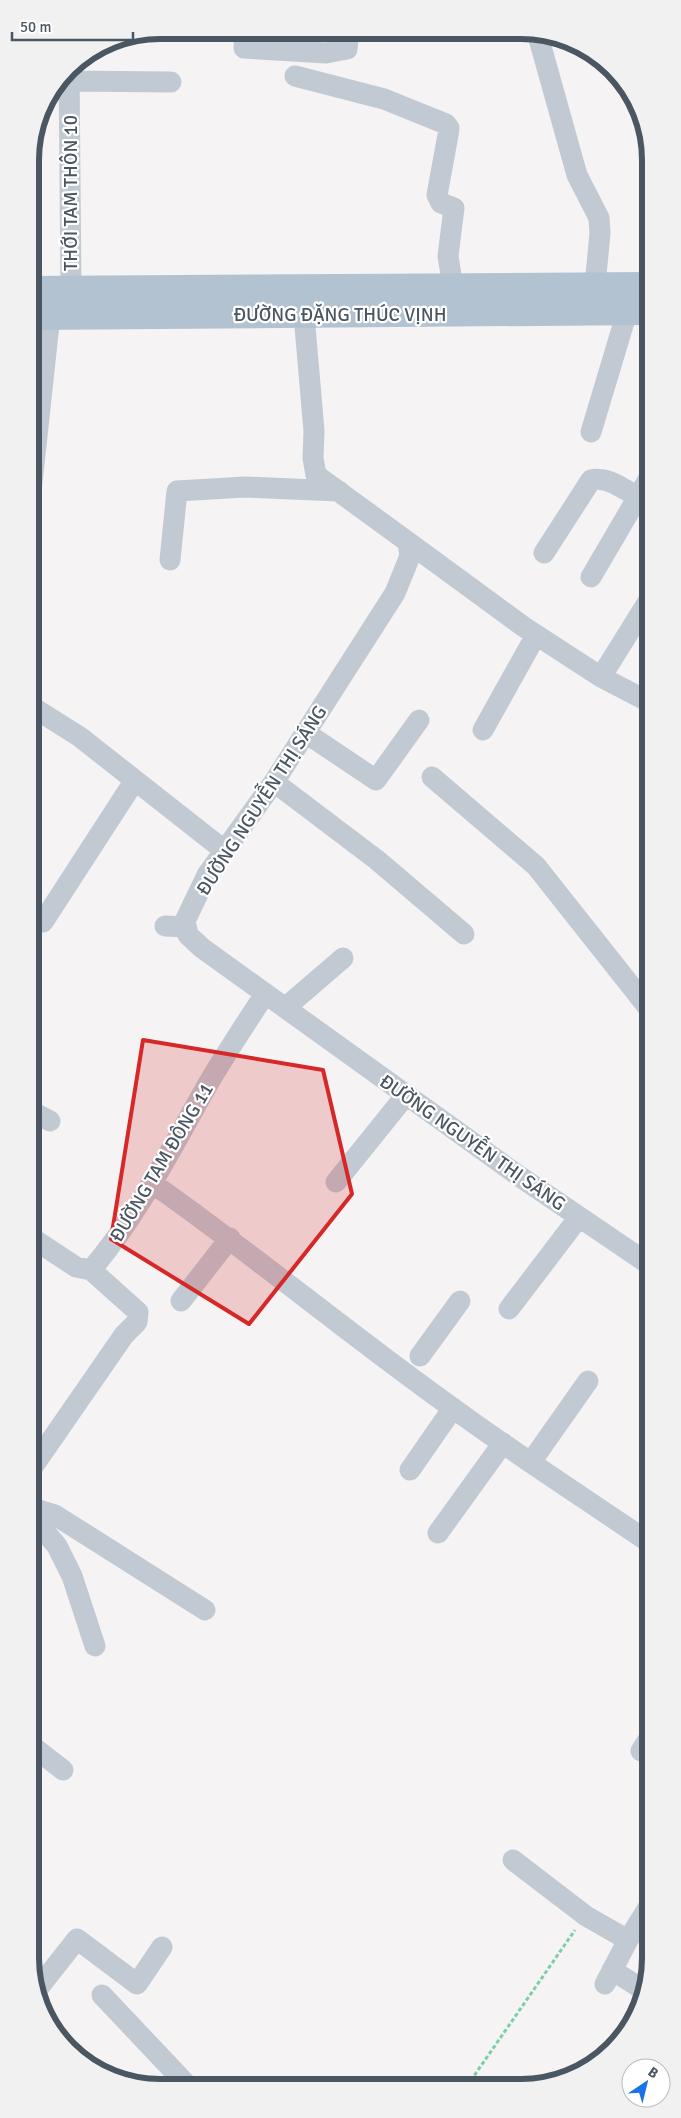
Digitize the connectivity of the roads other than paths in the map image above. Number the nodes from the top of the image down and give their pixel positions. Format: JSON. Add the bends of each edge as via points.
{"nodes":[{"id":1,"x":245,"y":39,"type":"edge"},
{"id":2,"x":348,"y":39,"type":"edge"},
{"id":3,"x":539,"y":40,"type":"edge"},
{"id":4,"x":74,"y":74,"type":"edge"},
{"id":5,"x":295,"y":76,"type":"dead end"},
{"id":6,"x":69,"y":80,"type":"edge"},
{"id":7,"x":171,"y":82,"type":"dead end"},
{"id":8,"x":595,"y":286,"type":"junction"},
{"id":9,"x":642,"y":286,"type":"edge"},
{"id":10,"x":453,"y":288,"type":"junction"},
{"id":11,"x":39,"y":290,"type":"edge"},
{"id":12,"x":71,"y":290,"type":"junction"},
{"id":13,"x":638,"y":312,"type":"edge"},
{"id":14,"x":40,"y":315,"type":"edge"},
{"id":15,"x":304,"y":315,"type":"junction"},
{"id":16,"x":39,"y":335,"type":"edge"},
{"id":17,"x":590,"y":432,"type":"dead end"},
{"id":18,"x":642,"y":490,"type":"edge"},
{"id":19,"x":339,"y":491,"type":"junction"},
{"id":20,"x":638,"y":497,"type":"junction"},
{"id":21,"x":408,"y":542,"type":"junction"},
{"id":22,"x":544,"y":553,"type":"dead end"},
{"id":23,"x":170,"y":560,"type":"dead end"},
{"id":24,"x":591,"y":578,"type":"dead end"},
{"id":25,"x":642,"y":611,"type":"edge"},
{"id":26,"x":536,"y":635,"type":"junction"},
{"id":27,"x":601,"y":677,"type":"junction"},
{"id":28,"x":642,"y":698,"type":"edge"},
{"id":29,"x":39,"y":711,"type":"edge"},
{"id":30,"x":419,"y":720,"type":"dead end"},
{"id":31,"x":483,"y":730,"type":"dead end"},
{"id":32,"x":306,"y":733,"type":"junction"},
{"id":33,"x":432,"y":777,"type":"dead end"},
{"id":34,"x":134,"y":780,"type":"junction"},
{"id":35,"x":274,"y":782,"type":"junction"},
{"id":36,"x":225,"y":851,"type":"junction"},
{"id":37,"x":43,"y":922,"type":"dead end"},
{"id":38,"x":464,"y":934,"type":"dead end"},
{"id":39,"x":343,"y":958,"type":"dead end"},
{"id":40,"x":264,"y":994,"type":"junction"},
{"id":41,"x":642,"y":1000,"type":"edge"},
{"id":42,"x":285,"y":1008,"type":"junction"},
{"id":43,"x":406,"y":1095,"type":"junction"},
{"id":44,"x":39,"y":1115,"type":"edge"},
{"id":45,"x":50,"y":1121,"type":"dead end"},
{"id":46,"x":336,"y":1182,"type":"dead end"},
{"id":47,"x":152,"y":1183,"type":"junction"},
{"id":48,"x":579,"y":1217,"type":"junction"},
{"id":49,"x":230,"y":1238,"type":"junction"},
{"id":50,"x":39,"y":1243,"type":"edge"},
{"id":51,"x":642,"y":1260,"type":"edge"},
{"id":52,"x":91,"y":1270,"type":"junction"},
{"id":53,"x":180,"y":1301,"type":"dead end"},
{"id":54,"x":460,"y":1301,"type":"dead end"},
{"id":55,"x":509,"y":1308,"type":"dead end"},
{"id":56,"x":420,"y":1356,"type":"dead end"},
{"id":57,"x":588,"y":1381,"type":"dead end"},
{"id":58,"x":453,"y":1408,"type":"junction"},
{"id":59,"x":503,"y":1443,"type":"junction"},
{"id":60,"x":39,"y":1458,"type":"edge"},
{"id":61,"x":531,"y":1462,"type":"junction"},
{"id":62,"x":410,"y":1470,"type":"dead end"},
{"id":63,"x":39,"y":1510,"type":"edge"},
{"id":64,"x":39,"y":1525,"type":"edge"},
{"id":65,"x":438,"y":1533,"type":"dead end"},
{"id":66,"x":642,"y":1538,"type":"edge"},
{"id":67,"x":205,"y":1610,"type":"dead end"},
{"id":68,"x":95,"y":1646,"type":"dead end"},
{"id":69,"x":39,"y":1751,"type":"edge"},
{"id":70,"x":63,"y":1770,"type":"dead end"},
{"id":71,"x":513,"y":1860,"type":"dead end"},
{"id":72,"x":642,"y":1917,"type":"edge"},
{"id":73,"x":628,"y":1940,"type":"junction"},
{"id":74,"x":162,"y":1947,"type":"dead end"},
{"id":75,"x":42,"y":1984,"type":"edge"},
{"id":76,"x":638,"y":1988,"type":"edge"},
{"id":77,"x":102,"y":1995,"type":"dead end"},
{"id":78,"x":181,"y":2079,"type":"edge"}],
"edges":[{"from":1,"to":2,"type":"street","via":[[244,48],[326,53],[347,49]]},
{"from":3,"to":8,"type":"street","via":[[577,175],[600,218]]},
{"from":4,"to":7,"type":"street"},
{"from":5,"to":10,"type":"street","via":[[384,99],[449,128],[437,195],[441,203],[454,208],[448,256]]},
{"from":6,"to":12,"type":"street","name":"THỚI TAM THÔN 10"},
{"from":8,"to":9,"type":"main road","name":"ĐƯỜNG ĐẶNG THÚC VỊNH"},
{"from":8,"to":10,"type":"main road","name":"ĐƯỜNG ĐẶNG THÚC VỊNH"},
{"from":10,"to":12,"type":"main road","name":"ĐƯỜNG ĐẶNG THÚC VỊNH"},
{"from":11,"to":12,"type":"main road","name":"ĐƯỜNG ĐẶNG THÚC VỊNH"},
{"from":13,"to":15,"type":"main road","name":"ĐƯỜNG ĐẶNG THÚC VỊNH"},
{"from":13,"to":17,"type":"street"},
{"from":14,"to":15,"type":"main road","name":"ĐƯỜNG ĐẶNG THÚC VỊNH"},
{"from":14,"to":16,"type":"street"},
{"from":15,"to":19,"type":"street","via":[[316,476]]},
{"from":18,"to":20,"type":"street"},
{"from":19,"to":21,"type":"street"},
{"from":19,"to":23,"type":"street","via":[[245,487],[177,491]]},
{"from":20,"to":22,"type":"street","via":[[610,482],[598,478],[591,480]]},
{"from":20,"to":24,"type":"street"},
{"from":21,"to":26,"type":"street"},
{"from":21,"to":32,"type":"street","name":"ĐƯỜNG NGUYỄN THỊ SÁNG","via":[[410,556],[395,593]]},
{"from":25,"to":27,"type":"street"},
{"from":26,"to":27,"type":"street"},
{"from":26,"to":31,"type":"street"},
{"from":27,"to":28,"type":"street"},
{"from":29,"to":34,"type":"street","via":[[80,737]]},
{"from":30,"to":32,"type":"street","via":[[376,780]]},
{"from":32,"to":35,"type":"street","name":"ĐƯỜNG NGUYỄN THỊ SÁNG"},
{"from":33,"to":41,"type":"street","via":[[536,866]]},
{"from":34,"to":36,"type":"street"},
{"from":34,"to":37,"type":"street"},
{"from":35,"to":36,"type":"street","name":"ĐƯỜNG NGUYỄN THỊ SÁNG"},
{"from":35,"to":38,"type":"street","via":[[377,860]]},
{"from":36,"to":40,"type":"street","name":"ĐƯỜNG NGUYỄN THỊ SÁNG","via":[[207,875],[185,921],[175,926]]},
{"from":39,"to":42,"type":"street"},
{"from":40,"to":42,"type":"street","name":"ĐƯỜNG NGUYỄN THỊ SÁNG"},
{"from":40,"to":47,"type":"street","name":"ĐƯỜNG TAM ĐÔNG 11"},
{"from":42,"to":43,"type":"street","name":"ĐƯỜNG NGUYỄN THỊ SÁNG"},
{"from":43,"to":46,"type":"street"},
{"from":43,"to":48,"type":"street","name":"ĐƯỜNG NGUYỄN THỊ SÁNG"},
{"from":44,"to":45,"type":"street"},
{"from":47,"to":49,"type":"street"},
{"from":47,"to":52,"type":"street","name":"ĐƯỜNG TAM ĐÔNG 11"},
{"from":48,"to":51,"type":"street","name":"ĐƯỜNG NGUYỄN THỊ SÁNG"},
{"from":48,"to":55,"type":"street"},
{"from":49,"to":53,"type":"street"},
{"from":49,"to":58,"type":"street"},
{"from":50,"to":52,"type":"street","via":[[76,1267]]},
{"from":52,"to":60,"type":"street","via":[[138,1312],[137,1322],[124,1335]]},
{"from":54,"to":56,"type":"street"},
{"from":57,"to":61,"type":"street"},
{"from":58,"to":59,"type":"street"},
{"from":58,"to":62,"type":"street"},
{"from":59,"to":61,"type":"street"},
{"from":59,"to":65,"type":"street"},
{"from":61,"to":66,"type":"street"},
{"from":63,"to":67,"type":"street","via":[[55,1515]]},
{"from":64,"to":68,"type":"street","via":[[56,1546],[72,1576]]},
{"from":69,"to":70,"type":"street"},
{"from":71,"to":73,"type":"street","via":[[586,1916]]},
{"from":72,"to":73,"type":"street"},
{"from":73,"to":76,"type":"street","via":[[609,1977]]},
{"from":74,"to":75,"type":"street","via":[[137,1984],[77,1939]]},
{"from":77,"to":78,"type":"street"}]}
